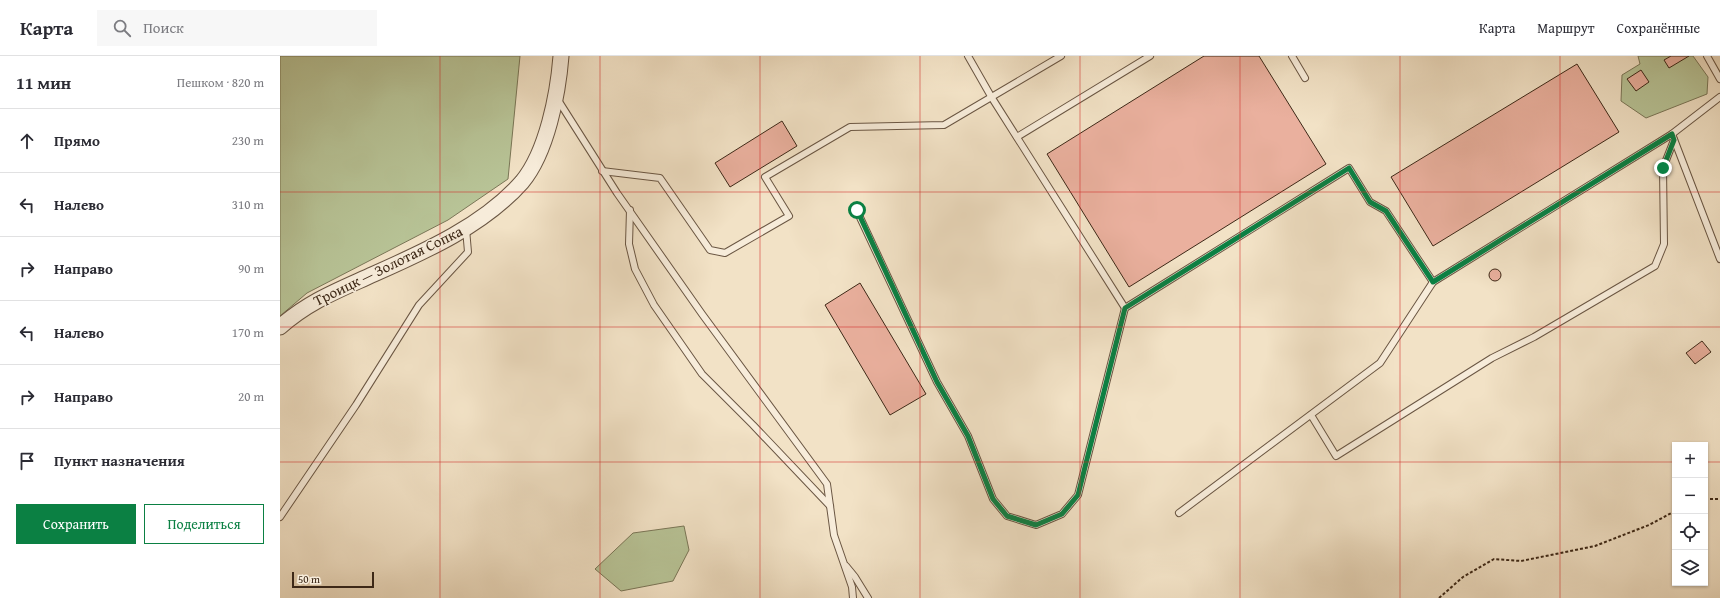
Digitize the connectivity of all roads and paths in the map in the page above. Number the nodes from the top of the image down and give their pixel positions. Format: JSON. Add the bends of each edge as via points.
{"nodes":[{"id":1,"x":561,"y":56,"type":"edge"},
{"id":2,"x":968,"y":56,"type":"edge"},
{"id":3,"x":1061,"y":56,"type":"edge"},
{"id":4,"x":1150,"y":56,"type":"edge"},
{"id":5,"x":1292,"y":56,"type":"edge"},
{"id":6,"x":1707,"y":56,"type":"edge"},
{"id":7,"x":1305,"y":78,"type":"dead end"},
{"id":8,"x":1720,"y":79,"type":"edge"},
{"id":9,"x":555,"y":96,"type":"junction"},
{"id":10,"x":1720,"y":97,"type":"edge"},
{"id":11,"x":992,"y":98,"type":"junction"},
{"id":12,"x":1672,"y":134,"type":"junction"},
{"id":13,"x":1017,"y":137,"type":"junction"},
{"id":14,"x":1674,"y":140,"type":"junction"},
{"id":15,"x":602,"y":170,"type":"junction"},
{"id":16,"x":630,"y":210,"type":"junction"},
{"id":17,"x":857,"y":210,"type":"dead end"},
{"id":18,"x":466,"y":228,"type":"junction"},
{"id":19,"x":1720,"y":258,"type":"edge"},
{"id":20,"x":1433,"y":282,"type":"junction"},
{"id":21,"x":1125,"y":308,"type":"junction"},
{"id":22,"x":280,"y":327,"type":"edge"},
{"id":23,"x":1311,"y":415,"type":"junction"},
{"id":24,"x":1708,"y":499,"type":"edge"},
{"id":25,"x":1720,"y":499,"type":"edge"},
{"id":26,"x":830,"y":506,"type":"junction"},
{"id":27,"x":1179,"y":513,"type":"dead end"},
{"id":28,"x":1672,"y":513,"type":"edge"},
{"id":29,"x":280,"y":517,"type":"edge"},
{"id":30,"x":844,"y":564,"type":"junction"},
{"id":31,"x":853,"y":598,"type":"edge"},
{"id":32,"x":868,"y":598,"type":"edge"},
{"id":33,"x":1439,"y":598,"type":"edge"}],
"edges":[{"from":1,"to":9,"type":"street","name":"Троицк — Золотая Сопка"},
{"from":2,"to":11,"type":"lane"},
{"from":3,"to":11,"type":"lane"},
{"from":4,"to":13,"type":"lane"},
{"from":5,"to":7,"type":"lane"},
{"from":6,"to":8,"type":"lane"},
{"from":9,"to":15,"type":"lane"},
{"from":9,"to":18,"type":"street","name":"Троицк — Золотая Сопка","via":[[548,130],[537,157],[523,181],[499,205]]},
{"from":10,"to":12,"type":"lane"},
{"from":11,"to":13,"type":"lane"},
{"from":11,"to":15,"type":"lane","via":[[944,125],[850,127],[764,177],[789,216],[725,253],[710,250],[660,178]]},
{"from":12,"to":14,"type":"lane"},
{"from":12,"to":20,"type":"lane"},
{"from":13,"to":21,"type":"lane"},
{"from":14,"to":19,"type":"lane"},
{"from":14,"to":23,"type":"lane","via":[[1663,168],[1664,244],[1655,266],[1534,337],[1492,358],[1336,456]]},
{"from":15,"to":16,"type":"lane"},
{"from":16,"to":26,"type":"lane","via":[[702,314],[827,484]]},
{"from":16,"to":26,"type":"lane","via":[[629,244],[635,268],[654,305],[702,374]]},
{"from":17,"to":21,"type":"lane","via":[[937,382],[968,436],[993,499],[1007,516],[1036,525],[1062,514],[1078,495]]},
{"from":18,"to":22,"type":"street","name":"Троицк — Золотая Сопка","via":[[408,259],[325,295]]},
{"from":18,"to":29,"type":"lane","via":[[468,252],[419,305],[356,405]]},
{"from":20,"to":21,"type":"lane","via":[[1386,211],[1370,202],[1349,168]]},
{"from":20,"to":23,"type":"lane","via":[[1380,364]]},
{"from":23,"to":27,"type":"lane"},
{"from":24,"to":25,"type":"path"},
{"from":26,"to":30,"type":"lane","via":[[834,535]]},
{"from":28,"to":33,"type":"path","via":[[1649,525],[1595,546],[1521,561],[1494,559],[1463,577]]},
{"from":30,"to":31,"type":"lane"},
{"from":30,"to":32,"type":"lane","via":[[855,576]]}]}
